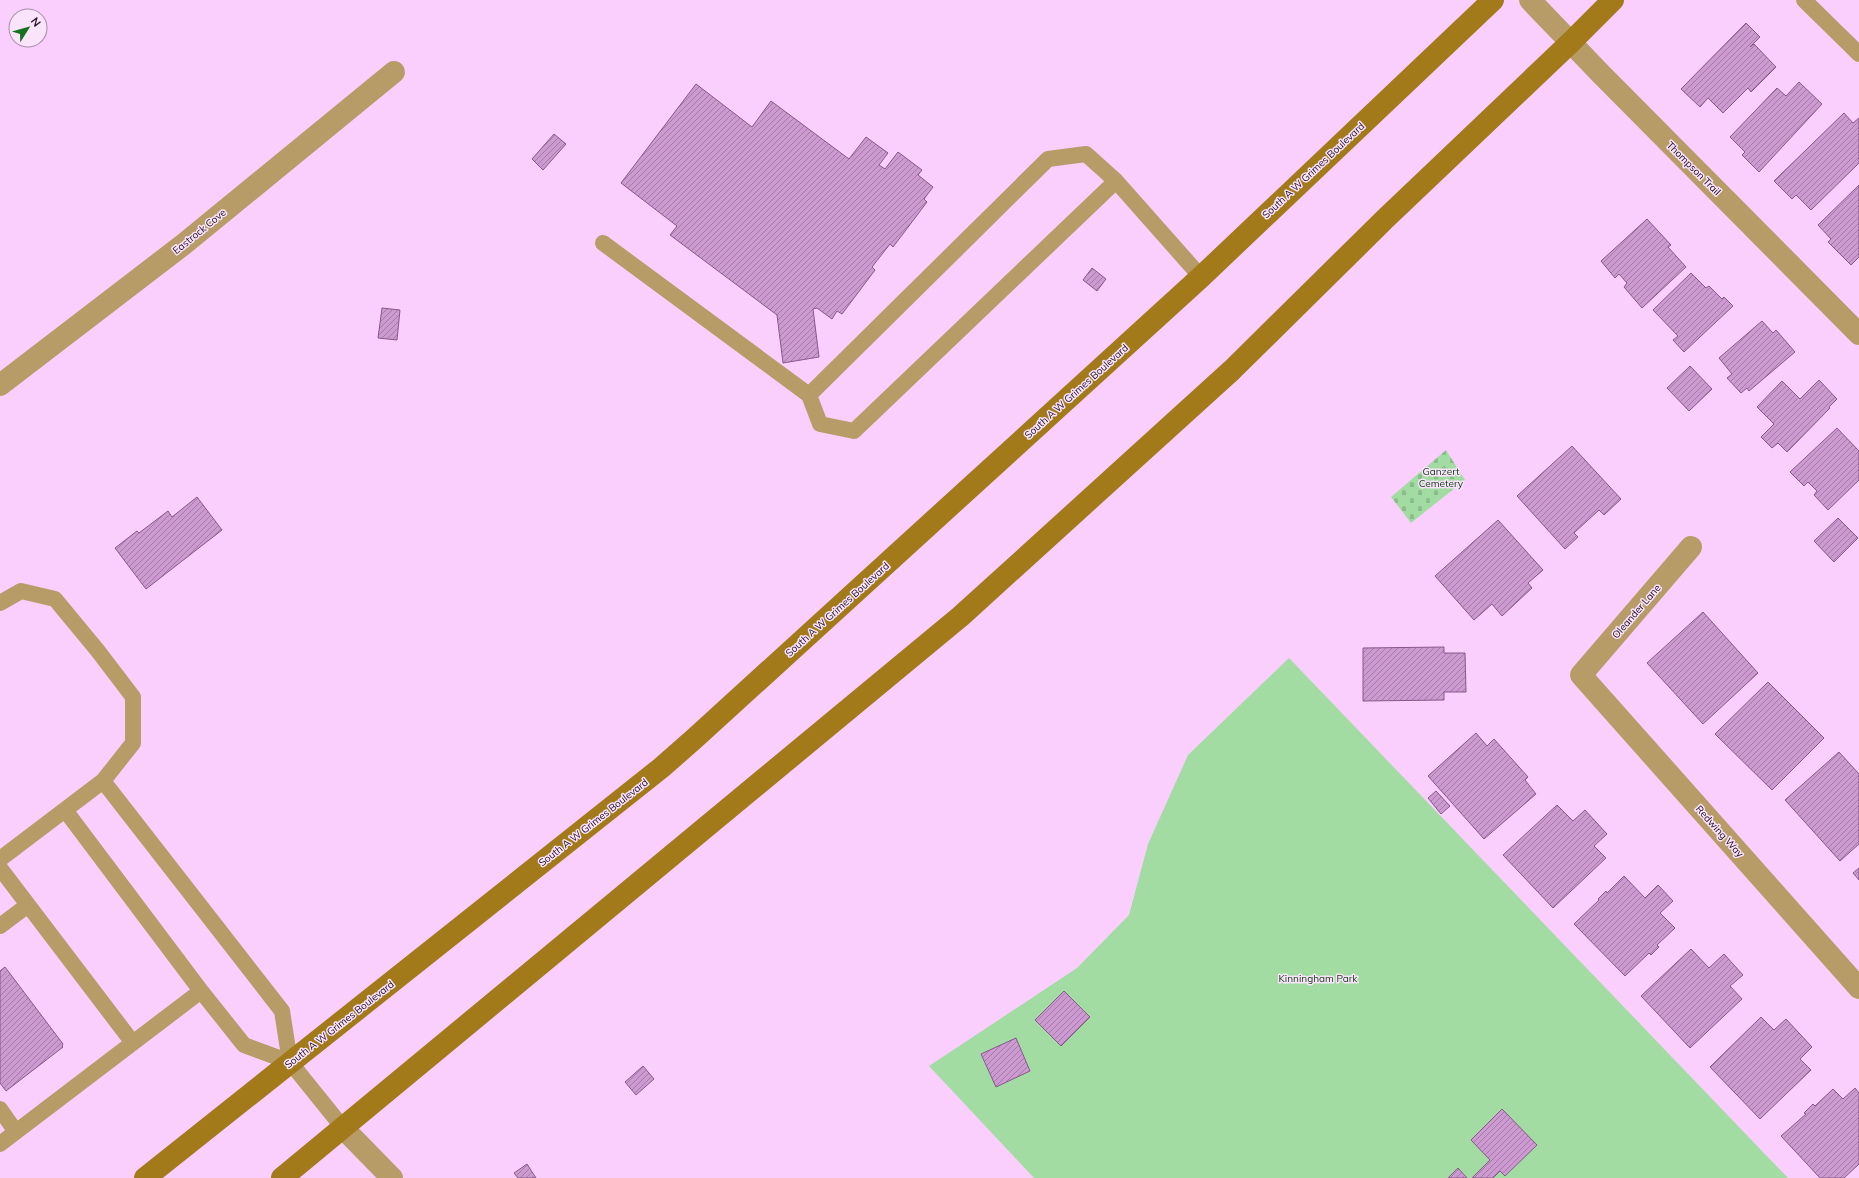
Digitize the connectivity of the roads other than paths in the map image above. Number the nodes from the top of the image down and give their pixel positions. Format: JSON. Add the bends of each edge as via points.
{"nodes":[{"id":1,"x":1493,"y":0,"type":"edge"},
{"id":2,"x":1530,"y":0,"type":"edge"},
{"id":3,"x":1612,"y":0,"type":"edge"},
{"id":4,"x":1804,"y":0,"type":"edge"},
{"id":5,"x":1570,"y":43,"type":"junction"},
{"id":6,"x":1859,"y":54,"type":"edge"},
{"id":7,"x":394,"y":72,"type":"dead end"},
{"id":8,"x":1116,"y":181,"type":"junction"},
{"id":9,"x":603,"y":242,"type":"dead end"},
{"id":10,"x":1201,"y":277,"type":"junction"},
{"id":11,"x":1859,"y":334,"type":"edge"},
{"id":12,"x":0,"y":385,"type":"edge"},
{"id":13,"x":809,"y":395,"type":"junction"},
{"id":14,"x":1691,"y":548,"type":"dead end"},
{"id":15,"x":0,"y":603,"type":"edge"},
{"id":16,"x":1581,"y":675,"type":"joint"},
{"id":17,"x":103,"y":781,"type":"junction"},
{"id":18,"x":65,"y":810,"type":"junction"},
{"id":19,"x":0,"y":859,"type":"edge"},
{"id":20,"x":0,"y":868,"type":"edge"},
{"id":21,"x":28,"y":905,"type":"junction"},
{"id":22,"x":0,"y":926,"type":"edge"},
{"id":23,"x":1859,"y":988,"type":"edge"},
{"id":24,"x":201,"y":991,"type":"junction"},
{"id":25,"x":133,"y":1043,"type":"junction"},
{"id":26,"x":290,"y":1062,"type":"junction"},
{"id":27,"x":0,"y":1109,"type":"edge"},
{"id":28,"x":344,"y":1129,"type":"junction"},
{"id":29,"x":16,"y":1132,"type":"junction"},
{"id":30,"x":0,"y":1144,"type":"edge"},
{"id":31,"x":145,"y":1178,"type":"edge"},
{"id":32,"x":282,"y":1178,"type":"edge"},
{"id":33,"x":392,"y":1178,"type":"edge"}],
"edges":[{"from":1,"to":10,"type":"main road","name":"South A W Grimes Boulevard"},
{"from":2,"to":5,"type":"street","name":"Thompson Trail"},
{"from":3,"to":5,"type":"main road"},
{"from":4,"to":6,"type":"lane"},
{"from":5,"to":11,"type":"street","name":"Thompson Trail"},
{"from":5,"to":28,"type":"main road","via":[[1385,219],[1232,370],[961,616]]},
{"from":7,"to":12,"type":"street","name":"Eastrock Cove","via":[[184,244]]},
{"from":8,"to":10,"type":"lane"},
{"from":8,"to":13,"type":"lane","via":[[1086,154],[1048,158]]},
{"from":8,"to":13,"type":"lane","via":[[854,431],[820,424]]},
{"from":9,"to":13,"type":"lane"},
{"from":10,"to":26,"type":"main road","name":"South A W Grimes Boulevard","via":[[661,768]]},
{"from":14,"to":16,"type":"street","name":"Oleander Lane"},
{"from":15,"to":17,"type":"lane","via":[[21,591],[55,599],[133,697],[133,743]]},
{"from":16,"to":23,"type":"street","name":"Redwing Way"},
{"from":17,"to":18,"type":"lane"},
{"from":17,"to":26,"type":"lane","via":[[282,1011]]},
{"from":18,"to":19,"type":"lane"},
{"from":18,"to":24,"type":"lane"},
{"from":20,"to":21,"type":"lane"},
{"from":21,"to":22,"type":"lane"},
{"from":21,"to":25,"type":"lane"},
{"from":24,"to":25,"type":"lane"},
{"from":24,"to":26,"type":"lane","via":[[244,1045]]},
{"from":25,"to":29,"type":"lane"},
{"from":26,"to":28,"type":"lane"},
{"from":26,"to":31,"type":"main road","name":"South A W Grimes Boulevard"},
{"from":27,"to":29,"type":"lane"},
{"from":28,"to":32,"type":"main road"},
{"from":28,"to":33,"type":"street"},
{"from":29,"to":30,"type":"lane"}]}
